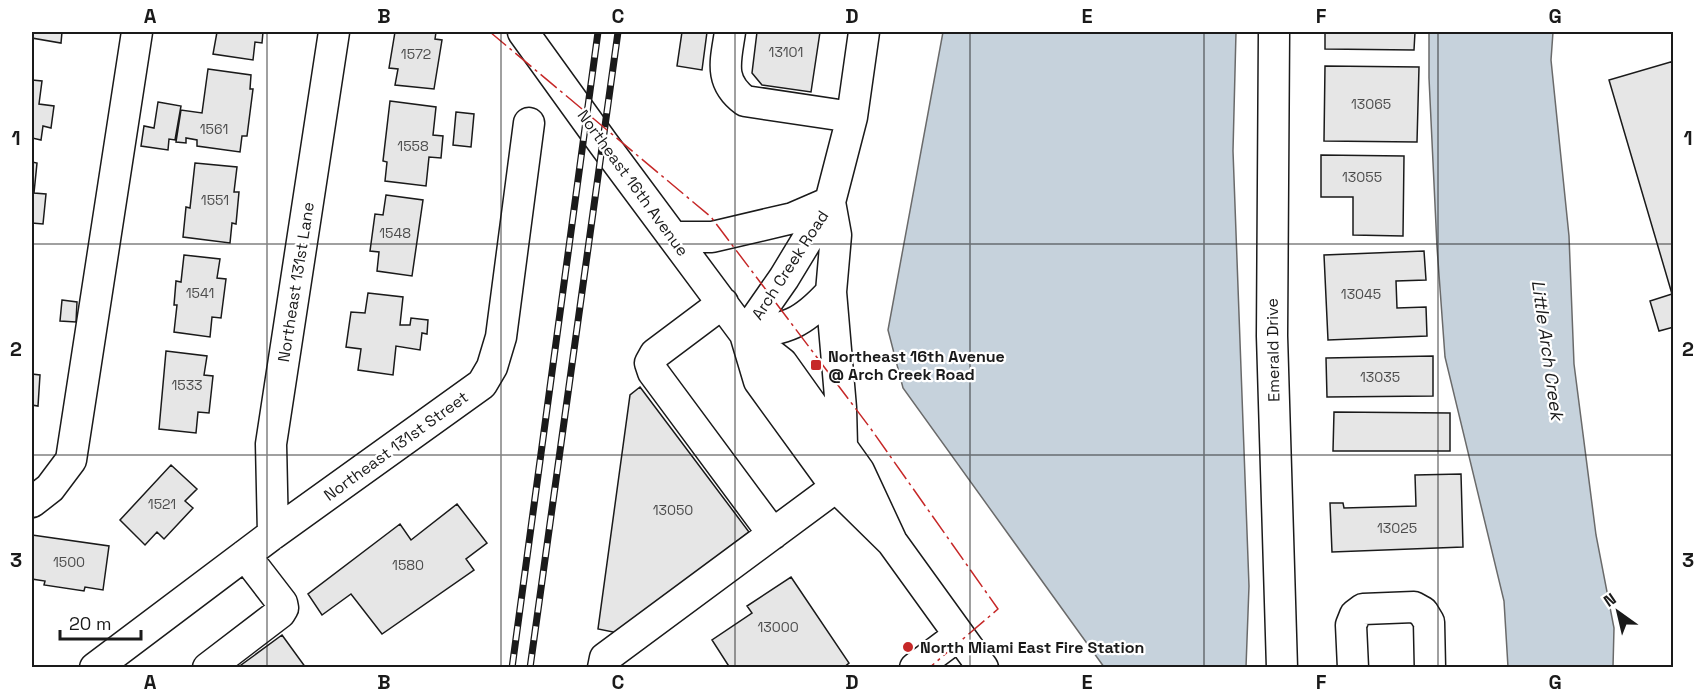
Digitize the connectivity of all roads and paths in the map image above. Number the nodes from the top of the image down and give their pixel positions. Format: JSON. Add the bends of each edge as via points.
{"nodes":[{"id":1,"x":137,"y":32,"type":"edge"},
{"id":2,"x":334,"y":32,"type":"edge"},
{"id":3,"x":523,"y":32,"type":"edge"},
{"id":4,"x":730,"y":32,"type":"edge"},
{"id":5,"x":864,"y":32,"type":"edge"},
{"id":6,"x":1274,"y":32,"type":"edge"},
{"id":7,"x":852,"y":117,"type":"junction"},
{"id":8,"x":529,"y":123,"type":"dead end"},
{"id":9,"x":830,"y":202,"type":"junction"},
{"id":10,"x":673,"y":237,"type":"junction"},
{"id":11,"x":831,"y":292,"type":"junction"},
{"id":12,"x":723,"y":303,"type":"junction"},
{"id":13,"x":745,"y":334,"type":"junction"},
{"id":14,"x":842,"y":446,"type":"junction"},
{"id":15,"x":836,"y":487,"type":"junction"},
{"id":16,"x":32,"y":502,"type":"edge"},
{"id":17,"x":273,"y":534,"type":"junction"},
{"id":18,"x":773,"y":534,"type":"junction"},
{"id":19,"x":892,"y":542,"type":"junction"},
{"id":20,"x":245,"y":555,"type":"junction"},
{"id":21,"x":959,"y":635,"type":"junction"},
{"id":22,"x":129,"y":658,"type":"edge"},
{"id":23,"x":604,"y":663,"type":"edge"},
{"id":24,"x":95,"y":668,"type":"edge"},
{"id":25,"x":208,"y":668,"type":"edge"},
{"id":26,"x":915,"y":668,"type":"edge"},
{"id":27,"x":983,"y":668,"type":"edge"},
{"id":28,"x":1282,"y":668,"type":"edge"},
{"id":29,"x":1353,"y":668,"type":"edge"},
{"id":30,"x":1430,"y":668,"type":"edge"}],
"edges":[{"from":1,"to":16,"type":"street","via":[[71,460],[50,488]]},
{"from":2,"to":17,"type":"street","name":"Northeast 131st Lane","via":[[271,444]]},
{"from":3,"to":10,"type":"street","name":"Northeast 16th Avenue"},
{"from":4,"to":7,"type":"street","via":[[725,68],[735,94],[745,101]]},
{"from":5,"to":7,"type":"street","name":"Arch Creek Road"},
{"from":6,"to":28,"type":"street","name":"Emerald Drive","via":[[1272,336]]},
{"from":7,"to":9,"type":"street","name":"Arch Creek Road"},
{"from":8,"to":17,"type":"street","name":"Northeast 131st Street","via":[[501,338],[482,384]]},
{"from":9,"to":10,"type":"street","name":"Arch Creek Road","via":[[793,218],[712,237]]},
{"from":9,"to":11,"type":"street","name":"Arch Creek Road","via":[[836,235]]},
{"from":9,"to":13,"type":"street","name":"Arch Creek Road"},
{"from":10,"to":12,"type":"street","name":"Northeast 16th Avenue"},
{"from":11,"to":13,"type":"street","name":"Arch Creek Road","via":[[800,321],[781,329]]},
{"from":11,"to":14,"type":"street","name":"Arch Creek Road"},
{"from":12,"to":13,"type":"street","name":"Northeast 16th Avenue"},
{"from":12,"to":18,"type":"street","via":[[655,354],[650,363]]},
{"from":13,"to":14,"type":"street","name":"Northeast 16th Avenue","via":[[782,363]]},
{"from":13,"to":15,"type":"street","name":"Northeast 16th Avenue","via":[[759,381]]},
{"from":14,"to":19,"type":"street","name":"Northeast 16th Avenue","via":[[859,471]]},
{"from":15,"to":18,"type":"street"},
{"from":15,"to":19,"type":"street","name":"Northeast 16th Avenue"},
{"from":17,"to":20,"type":"street","name":"Northeast 131st Street"},
{"from":18,"to":23,"type":"street"},
{"from":19,"to":21,"type":"street","name":"Northeast 16th Avenue"},
{"from":20,"to":22,"type":"street","name":"Northeast 131st Street"},
{"from":20,"to":25,"type":"street","via":[[283,608]]},
{"from":21,"to":26,"type":"street"},
{"from":21,"to":27,"type":"street","name":"Northeast 16th Avenue"},
{"from":22,"to":24,"type":"street","name":"Northeast 131st Street"},
{"from":29,"to":30,"type":"street","via":[[1351,625],[1355,615],[1363,609],[1414,607],[1429,622]]}]}
